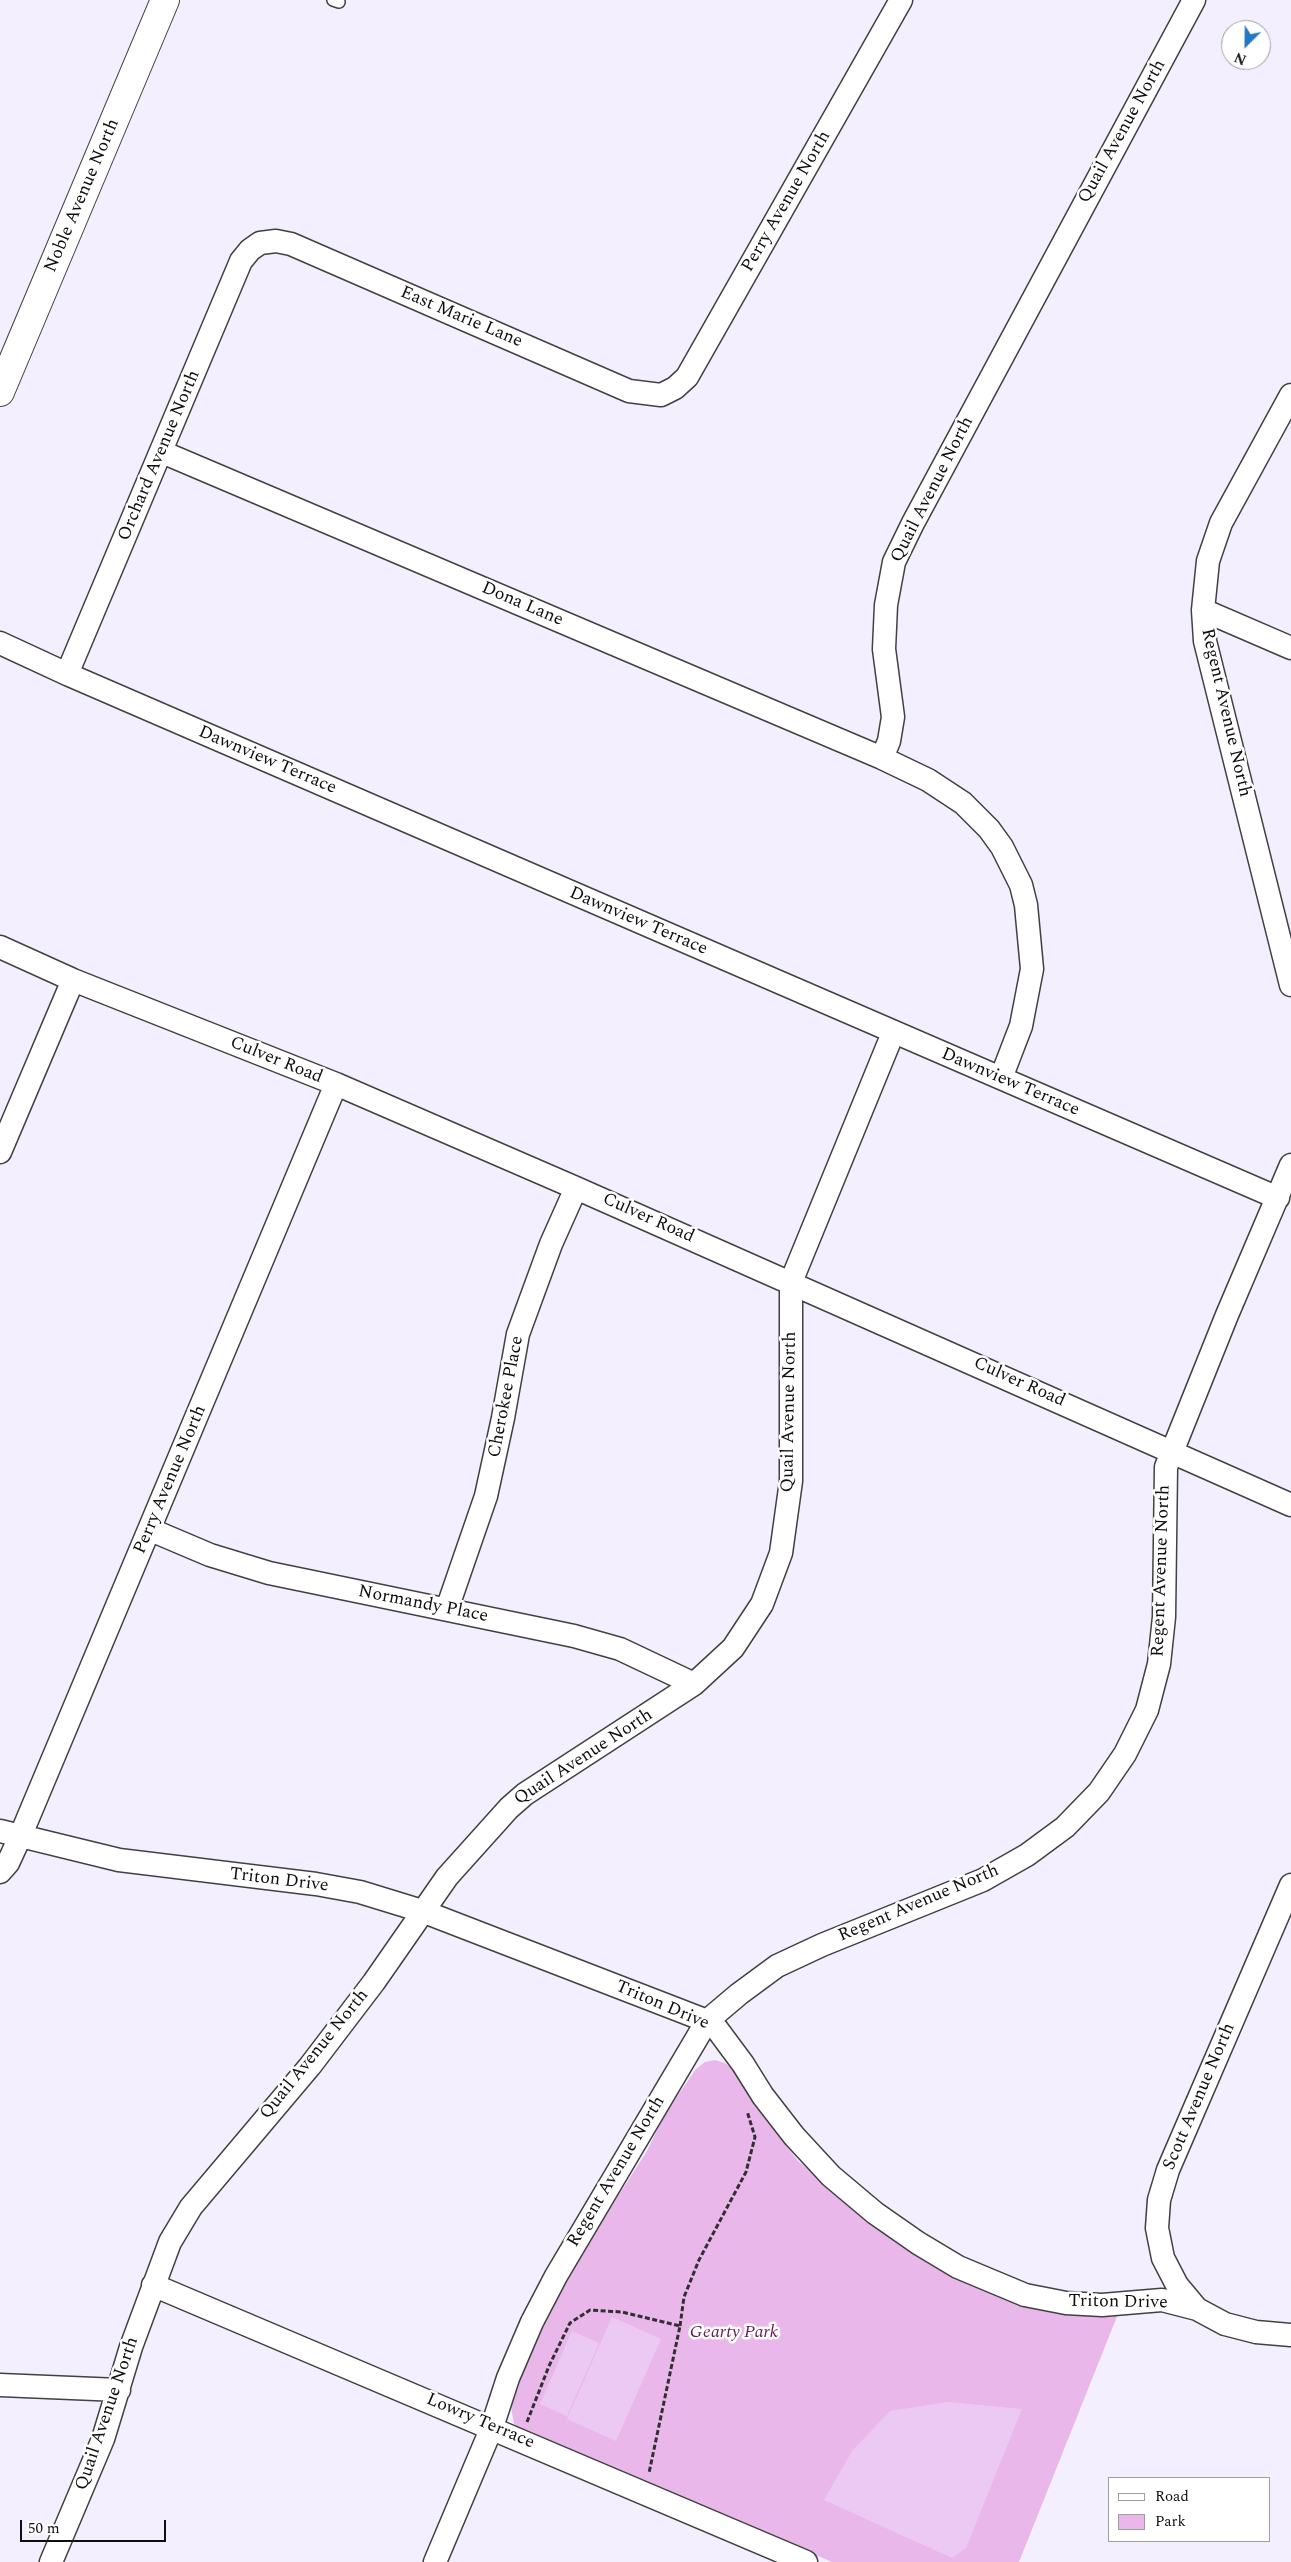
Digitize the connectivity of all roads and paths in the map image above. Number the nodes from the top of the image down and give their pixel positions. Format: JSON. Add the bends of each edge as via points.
{"nodes":[{"id":1,"x":165,"y":0,"type":"edge"},
{"id":2,"x":901,"y":0,"type":"edge"},
{"id":3,"x":1194,"y":0,"type":"edge"},
{"id":4,"x":260,"y":243,"type":"joint"},
{"id":5,"x":0,"y":392,"type":"edge"},
{"id":6,"x":661,"y":395,"type":"joint"},
{"id":7,"x":1291,"y":395,"type":"edge"},
{"id":8,"x":162,"y":452,"type":"junction"},
{"id":9,"x":1203,"y":610,"type":"junction"},
{"id":10,"x":0,"y":643,"type":"edge"},
{"id":11,"x":1291,"y":648,"type":"edge"},
{"id":12,"x":67,"y":674,"type":"junction"},
{"id":13,"x":882,"y":758,"type":"junction"},
{"id":14,"x":0,"y":947,"type":"edge"},
{"id":15,"x":73,"y":980,"type":"junction"},
{"id":16,"x":1291,"y":985,"type":"edge"},
{"id":17,"x":893,"y":1033,"type":"junction"},
{"id":18,"x":1000,"y":1078,"type":"junction"},
{"id":19,"x":336,"y":1084,"type":"junction"},
{"id":20,"x":0,"y":1152,"type":"edge"},
{"id":21,"x":1291,"y":1165,"type":"edge"},
{"id":22,"x":576,"y":1188,"type":"junction"},
{"id":23,"x":1278,"y":1198,"type":"junction"},
{"id":24,"x":791,"y":1282,"type":"junction"},
{"id":25,"x":1172,"y":1452,"type":"junction"},
{"id":26,"x":1291,"y":1505,"type":"edge"},
{"id":27,"x":151,"y":1530,"type":"junction"},
{"id":28,"x":447,"y":1610,"type":"junction"},
{"id":29,"x":694,"y":1684,"type":"junction"},
{"id":30,"x":10,"y":1834,"type":"edge"},
{"id":31,"x":0,"y":1872,"type":"edge"},
{"id":32,"x":1291,"y":1884,"type":"edge"},
{"id":33,"x":422,"y":1911,"type":"junction"},
{"id":34,"x":707,"y":2021,"type":"junction"},
{"id":35,"x":747,"y":2109,"type":"dead end"},
{"id":36,"x":153,"y":2286,"type":"junction"},
{"id":37,"x":1197,"y":2309,"type":"junction"},
{"id":38,"x":680,"y":2326,"type":"junction"},
{"id":39,"x":1291,"y":2335,"type":"edge"},
{"id":40,"x":0,"y":2385,"type":"edge"},
{"id":41,"x":119,"y":2390,"type":"junction"},
{"id":42,"x":522,"y":2426,"type":"dead end"},
{"id":43,"x":492,"y":2427,"type":"junction"},
{"id":44,"x":645,"y":2493,"type":"junction"},
{"id":45,"x":773,"y":2556,"type":"edge"},
{"id":46,"x":51,"y":2562,"type":"edge"},
{"id":47,"x":436,"y":2562,"type":"edge"},
{"id":48,"x":806,"y":2562,"type":"edge"}],
"edges":[{"from":1,"to":5,"type":"street","name":"Noble Avenue North"},
{"from":2,"to":6,"type":"street","name":"Perry Avenue North","via":[[687,376],[675,388]]},
{"from":3,"to":13,"type":"street","name":"Quail Avenue North","via":[[894,562],[886,605],[884,649],[893,716]]},
{"from":4,"to":6,"type":"street","name":"East Marie Lane","via":[[276,241],[291,244],[629,391]]},
{"from":4,"to":8,"type":"street","name":"Orchard Avenue North","via":[[241,261]]},
{"from":7,"to":9,"type":"street","name":"Regent Avenue North","via":[[1221,523],[1208,561]]},
{"from":8,"to":12,"type":"street","name":"Orchard Avenue North"},
{"from":8,"to":13,"type":"street","name":"Dona Lane"},
{"from":9,"to":11,"type":"street"},
{"from":9,"to":16,"type":"street","name":"Regent Avenue North","via":[[1205,640]]},
{"from":10,"to":12,"type":"street","name":"Dawnview Terrace"},
{"from":12,"to":17,"type":"street","name":"Dawnview Terrace"},
{"from":13,"to":18,"type":"street","via":[[928,780],[963,803],[989,829],[1021,885],[1032,969],[1021,1026]]},
{"from":14,"to":15,"type":"street","name":"Culver Road"},
{"from":15,"to":19,"type":"street","name":"Culver Road"},
{"from":15,"to":20,"type":"street"},
{"from":17,"to":18,"type":"street","name":"Dawnview Terrace"},
{"from":17,"to":24,"type":"street","name":"Quail Avenue North"},
{"from":18,"to":23,"type":"street","name":"Dawnview Terrace"},
{"from":19,"to":22,"type":"street","name":"Culver Road"},
{"from":19,"to":27,"type":"street","name":"Perry Avenue North"},
{"from":21,"to":23,"type":"street","name":"Regent Avenue North"},
{"from":22,"to":24,"type":"street","name":"Culver Road"},
{"from":22,"to":28,"type":"street","name":"Cherokee Place","via":[[550,1244],[518,1334],[504,1418],[486,1496]]},
{"from":23,"to":25,"type":"street","name":"Regent Avenue North"},
{"from":24,"to":25,"type":"street","name":"Culver Road"},
{"from":24,"to":29,"type":"street","name":"Quail Avenue North","via":[[791,1481],[781,1554],[762,1604],[747,1629],[733,1648]]},
{"from":25,"to":26,"type":"street","name":"Culver Road"},
{"from":25,"to":34,"type":"street","name":"Regent Avenue North","via":[[1166,1466],[1164,1616],[1159,1664],[1147,1710],[1125,1754],[1099,1792],[1065,1827],[1027,1855],[983,1880],[777,1966]]},
{"from":27,"to":28,"type":"street","name":"Normandy Place","via":[[210,1555],[269,1573]]},
{"from":27,"to":30,"type":"street","name":"Perry Avenue North"},
{"from":28,"to":29,"type":"street","name":"Normandy Place","via":[[574,1636],[620,1649]]},
{"from":29,"to":33,"type":"street","name":"Quail Avenue North","via":[[525,1794],[475,1844]]},
{"from":30,"to":31,"type":"street","name":"Perry Avenue North","via":[[8,1863]]},
{"from":30,"to":33,"type":"street","name":"Triton Drive","via":[[119,1860],[360,1892]]},
{"from":32,"to":37,"type":"street","name":"Scott Avenue North","via":[[1168,2170],[1159,2200],[1157,2228],[1163,2258],[1176,2285]]},
{"from":33,"to":34,"type":"street","name":"Triton Drive"},
{"from":33,"to":36,"type":"street","name":"Quail Avenue North","via":[[374,1982],[310,2066],[191,2207],[170,2242]]},
{"from":34,"to":37,"type":"street","name":"Triton Drive","via":[[744,2064],[763,2096],[794,2136],[831,2176],[874,2213],[958,2267],[1026,2295],[1066,2304],[1162,2300]]},
{"from":34,"to":43,"type":"street","name":"Regent Avenue North","via":[[556,2276],[508,2378]]},
{"from":35,"to":38,"type":"path","via":[[755,2137],[746,2172],[698,2260],[684,2297]]},
{"from":36,"to":41,"type":"street","name":"Quail Avenue North"},
{"from":36,"to":43,"type":"street","name":"Lowry Terrace"},
{"from":37,"to":39,"type":"street","name":"Triton Drive","via":[[1225,2324],[1256,2332]]},
{"from":38,"to":42,"type":"path","via":[[622,2312],[590,2310],[570,2323],[549,2366],[529,2420]]},
{"from":38,"to":44,"type":"path"},
{"from":40,"to":41,"type":"street"},
{"from":41,"to":46,"type":"street","name":"Quail Avenue North","via":[[100,2447]]},
{"from":43,"to":44,"type":"street","name":"Lowry Terrace"},
{"from":43,"to":47,"type":"street","name":"Regent Avenue North"},
{"from":44,"to":45,"type":"street","name":"Lowry Terrace"},
{"from":45,"to":48,"type":"street","name":"Lowry Terrace"}]}
